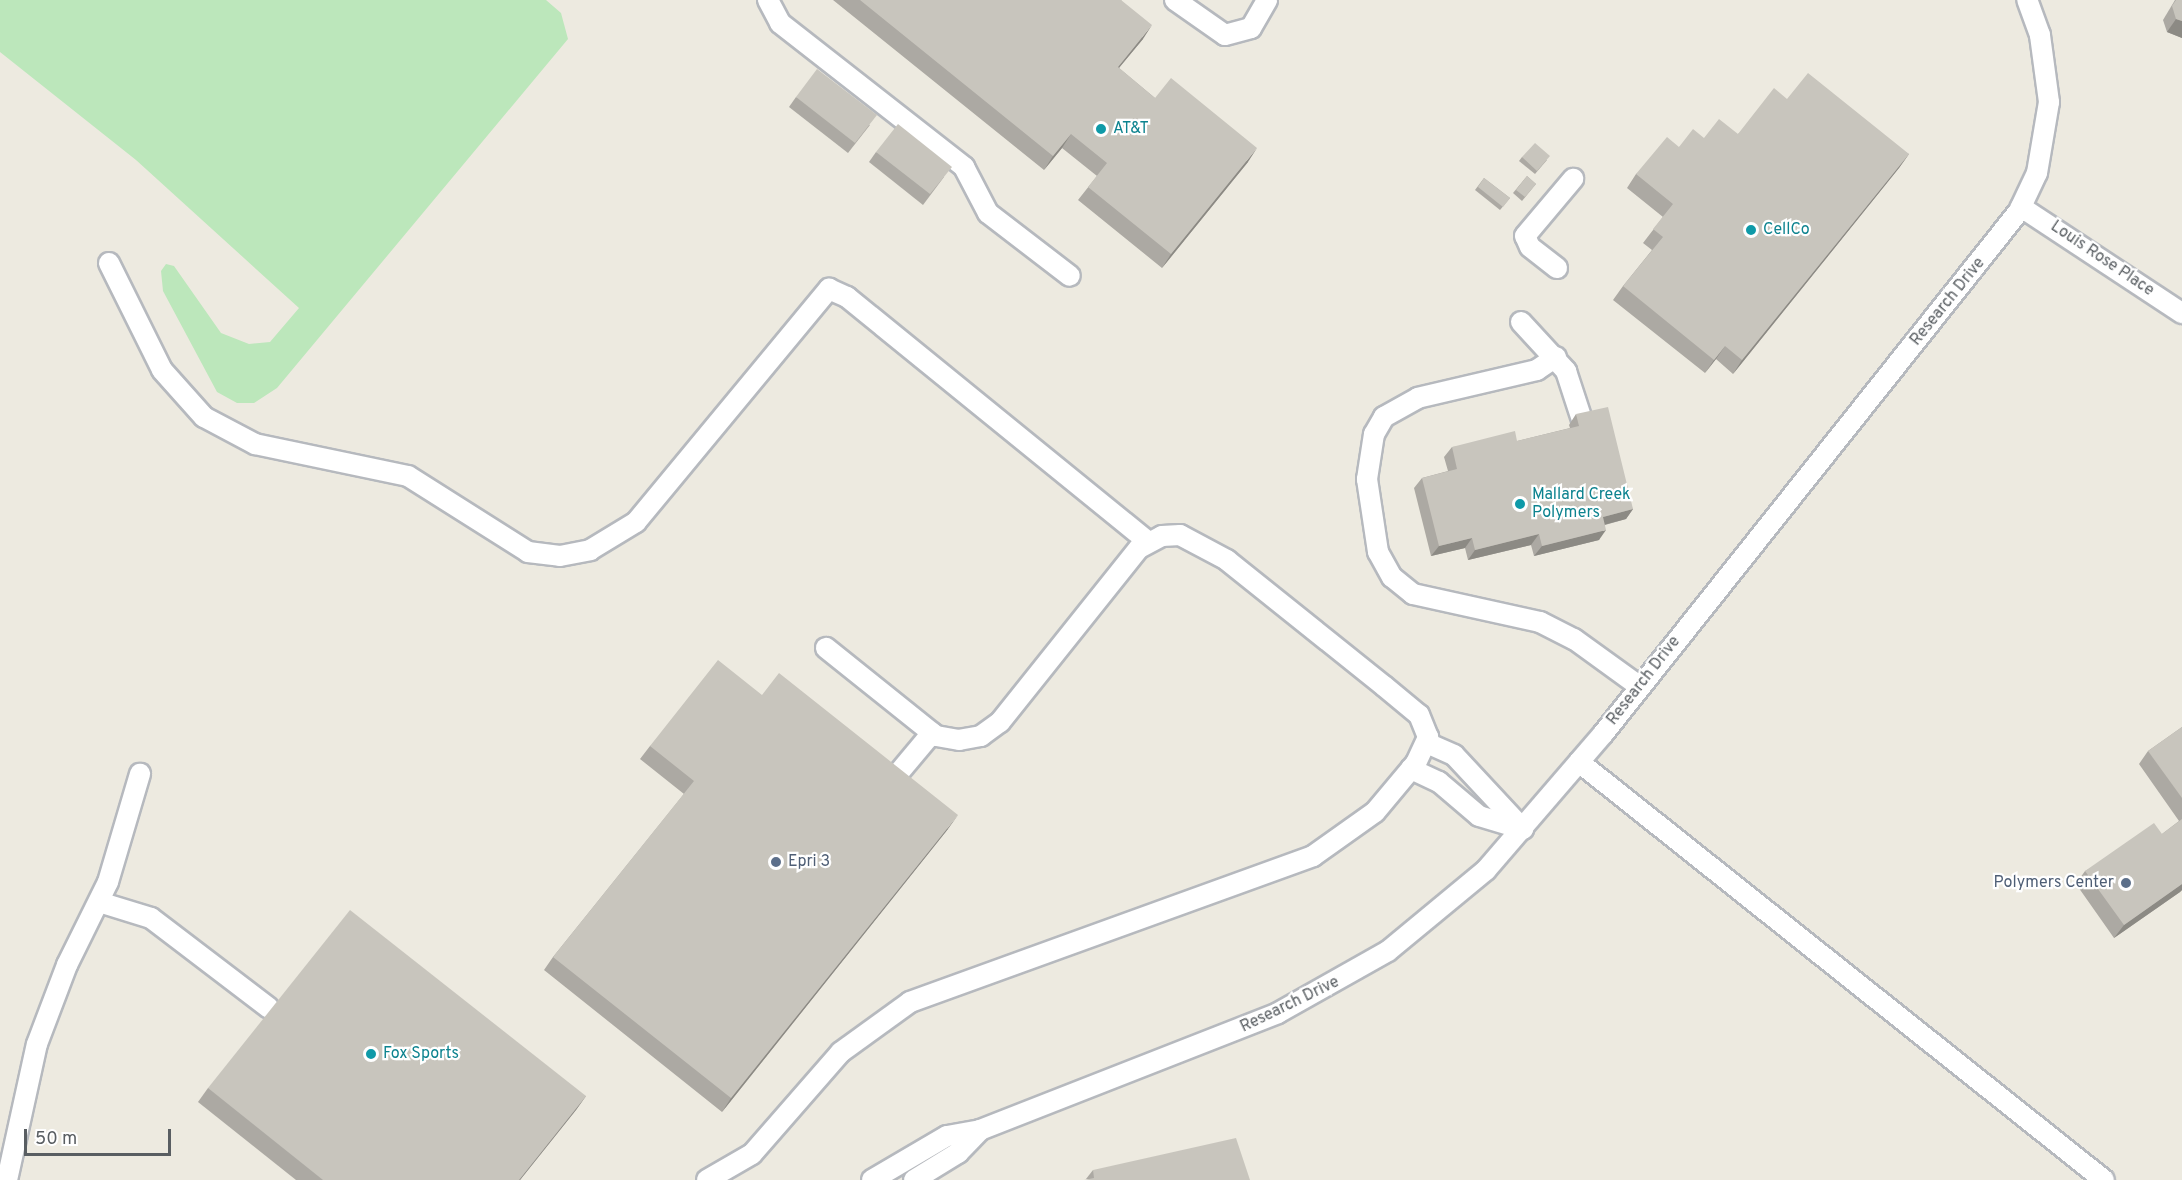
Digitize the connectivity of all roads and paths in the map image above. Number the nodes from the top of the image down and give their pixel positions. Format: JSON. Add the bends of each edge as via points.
{"nodes":[{"id":1,"x":768,"y":0,"type":"edge"},
{"id":2,"x":1175,"y":0,"type":"edge"},
{"id":3,"x":1268,"y":0,"type":"edge"},
{"id":4,"x":2027,"y":0,"type":"edge"},
{"id":5,"x":1573,"y":179,"type":"dead end"},
{"id":6,"x":2021,"y":207,"type":"junction"},
{"id":7,"x":109,"y":263,"type":"dead end"},
{"id":8,"x":1557,"y":268,"type":"dead end"},
{"id":9,"x":1070,"y":276,"type":"dead end"},
{"id":10,"x":2182,"y":313,"type":"edge"},
{"id":11,"x":1521,"y":322,"type":"dead end"},
{"id":12,"x":1556,"y":357,"type":"junction"},
{"id":13,"x":1582,"y":420,"type":"edge"},
{"id":14,"x":1148,"y":542,"type":"junction"},
{"id":15,"x":826,"y":648,"type":"dead end"},
{"id":16,"x":1639,"y":686,"type":"junction"},
{"id":17,"x":932,"y":733,"type":"junction"},
{"id":18,"x":1426,"y":742,"type":"junction"},
{"id":19,"x":1579,"y":762,"type":"junction"},
{"id":20,"x":1411,"y":769,"type":"junction"},
{"id":21,"x":140,"y":774,"type":"dead end"},
{"id":22,"x":891,"y":782,"type":"edge"},
{"id":23,"x":1523,"y":829,"type":"junction"},
{"id":24,"x":99,"y":902,"type":"junction"},
{"id":25,"x":269,"y":1008,"type":"edge"},
{"id":26,"x":980,"y":1130,"type":"junction"},
{"id":27,"x":918,"y":1152,"type":"junction"},
{"id":28,"x":884,"y":1177,"type":"edge"},
{"id":29,"x":927,"y":1177,"type":"edge"},
{"id":30,"x":7,"y":1180,"type":"edge"},
{"id":31,"x":707,"y":1180,"type":"edge"},
{"id":32,"x":2104,"y":1180,"type":"edge"}],
"edges":[{"from":1,"to":9,"type":"street","via":[[780,23],[963,167],[988,213]]},
{"from":2,"to":3,"type":"street","via":[[1225,35],[1251,28]]},
{"from":4,"to":6,"type":"street","name":"Research Drive","via":[[2040,35],[2049,102],[2044,147]]},
{"from":5,"to":8,"type":"street","via":[[1525,236],[1530,247]]},
{"from":6,"to":10,"type":"street","name":"Louis Rose Place"},
{"from":6,"to":16,"type":"street","name":"Research Drive"},
{"from":7,"to":14,"type":"street","via":[[162,370],[204,417],[255,444],[408,476],[528,552],[560,556],[590,550],[636,522],[829,289],[847,297]]},
{"from":11,"to":12,"type":"street"},
{"from":12,"to":13,"type":"street","via":[[1574,387]]},
{"from":12,"to":16,"type":"street","via":[[1537,370],[1418,398],[1384,417],[1374,434],[1367,479],[1376,543],[1392,577],[1413,594],[1540,622],[1574,639]]},
{"from":14,"to":17,"type":"street","via":[[996,725],[959,740]]},
{"from":14,"to":18,"type":"street","via":[[1171,534],[1189,536],[1227,560],[1419,715]]},
{"from":15,"to":17,"type":"street"},
{"from":16,"to":19,"type":"street","name":"Research Drive"},
{"from":17,"to":22,"type":"street"},
{"from":18,"to":20,"type":"street"},
{"from":18,"to":23,"type":"street","via":[[1454,755]]},
{"from":19,"to":23,"type":"street","name":"Research Drive"},
{"from":19,"to":32,"type":"street"},
{"from":20,"to":23,"type":"street","via":[[1439,782],[1479,816]]},
{"from":20,"to":31,"type":"street","via":[[1362,824],[1313,856],[910,1002],[841,1052],[752,1154]]},
{"from":21,"to":24,"type":"street"},
{"from":23,"to":26,"type":"street","name":"Research Drive","via":[[1439,913],[1334,985],[1249,1026]]},
{"from":24,"to":25,"type":"street","via":[[151,918]]},
{"from":24,"to":30,"type":"street","via":[[67,965],[37,1044]]},
{"from":26,"to":27,"type":"street","name":"Research Drive","via":[[957,1133]]},
{"from":26,"to":29,"type":"street","name":"Research Drive","via":[[965,1148]]},
{"from":27,"to":28,"type":"street","name":"Research Drive"},
{"from":27,"to":29,"type":"street"}]}
